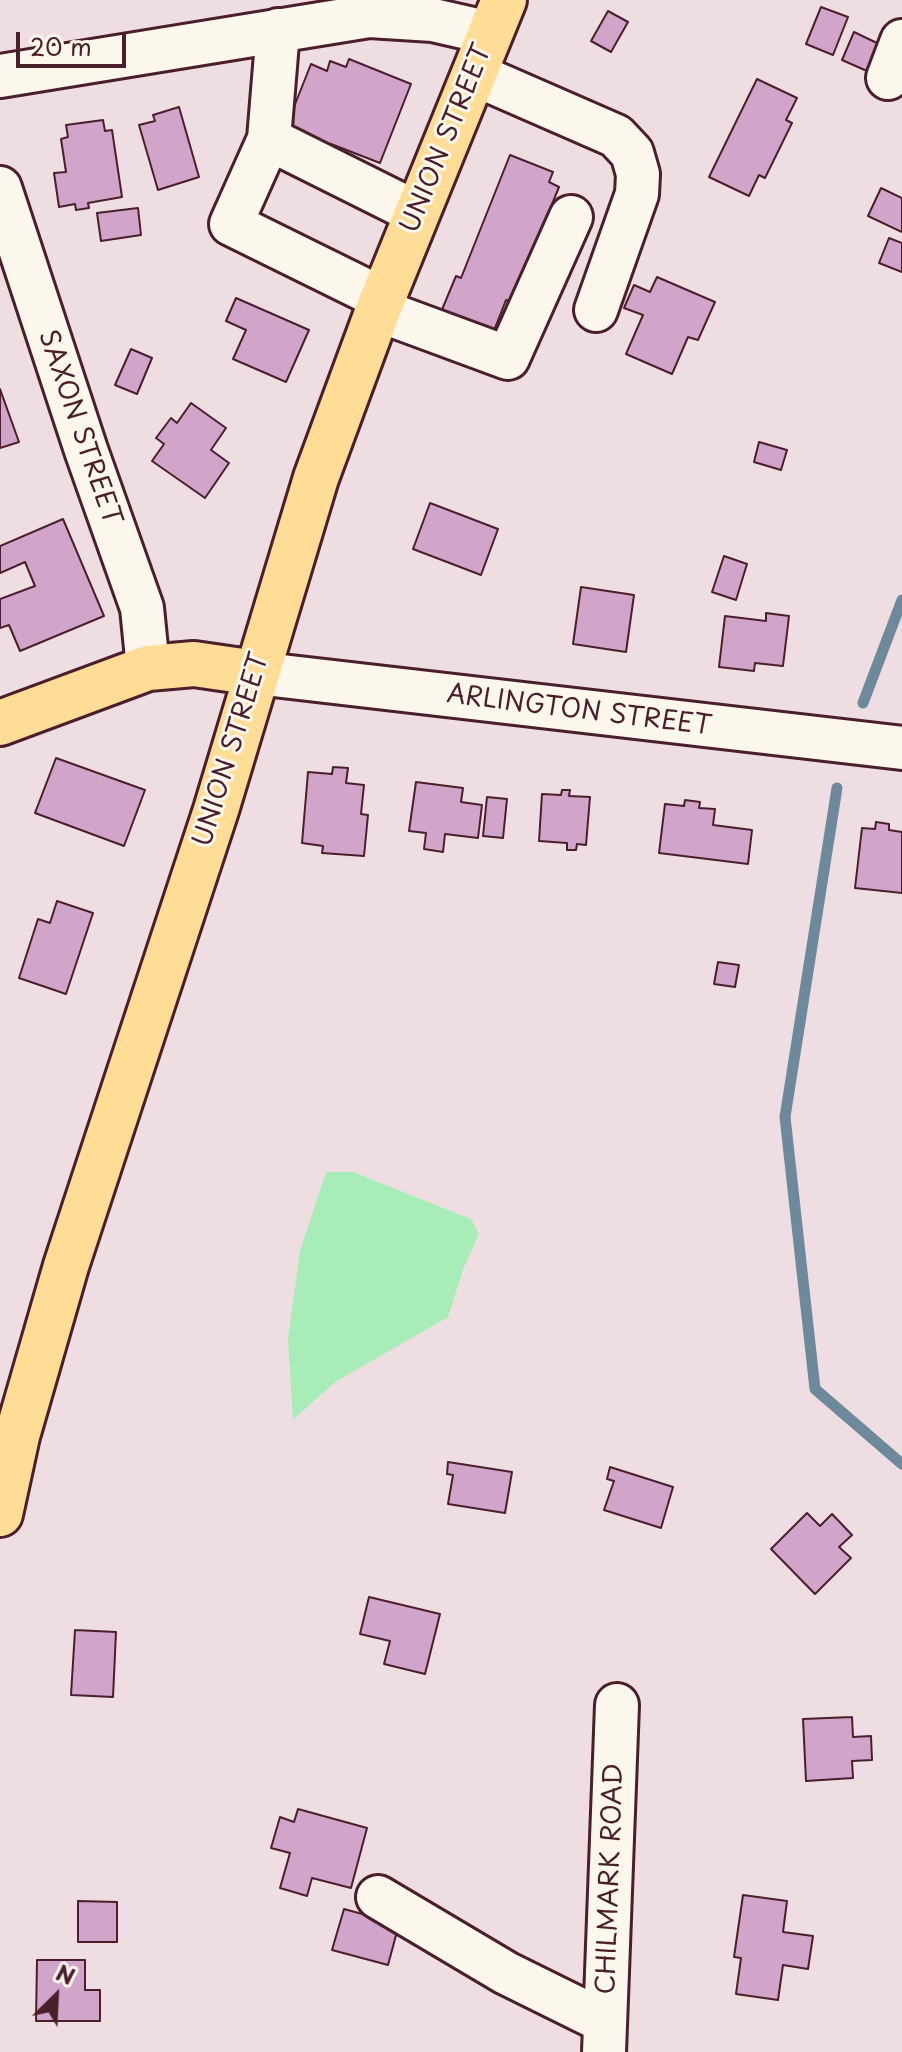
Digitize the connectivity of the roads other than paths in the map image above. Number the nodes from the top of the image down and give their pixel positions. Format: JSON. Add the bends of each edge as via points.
{"nodes":[{"id":1,"x":497,"y":17,"type":"edge"},
{"id":2,"x":278,"y":30,"type":"junction"},
{"id":3,"x":474,"y":74,"type":"junction"},
{"id":4,"x":0,"y":76,"type":"edge"},
{"id":5,"x":269,"y":139,"type":"junction"},
{"id":6,"x":0,"y":188,"type":"edge"},
{"id":7,"x":417,"y":213,"type":"junction"},
{"id":8,"x":571,"y":217,"type":"dead end"},
{"id":9,"x":15,"y":289,"type":"edge"},
{"id":10,"x":380,"y":305,"type":"junction"},
{"id":11,"x":596,"y":310,"type":"dead end"},
{"id":12,"x":148,"y":668,"type":"junction"},
{"id":13,"x":256,"y":673,"type":"junction"},
{"id":14,"x":0,"y":723,"type":"edge"},
{"id":15,"x":902,"y":748,"type":"edge"},
{"id":16,"x":0,"y":1514,"type":"edge"},
{"id":17,"x":617,"y":1705,"type":"dead end"},
{"id":18,"x":378,"y":1897,"type":"dead end"},
{"id":19,"x":605,"y":2037,"type":"edge"}],
"edges":[{"from":1,"to":2,"type":"street","via":[[369,16]]},
{"from":1,"to":3,"type":"main road","name":"UNION STREET"},
{"from":2,"to":4,"type":"street"},
{"from":2,"to":5,"type":"street"},
{"from":3,"to":7,"type":"main road","name":"UNION STREET"},
{"from":3,"to":11,"type":"street","via":[[616,136],[632,153],[637,194]]},
{"from":5,"to":7,"type":"street"},
{"from":5,"to":10,"type":"street","via":[[231,224]]},
{"from":6,"to":9,"type":"street","name":"SAXON STREET"},
{"from":7,"to":10,"type":"main road","name":"UNION STREET"},
{"from":8,"to":10,"type":"street","via":[[508,358]]},
{"from":9,"to":12,"type":"street","name":"SAXON STREET","via":[[142,608]]},
{"from":10,"to":13,"type":"main road","name":"UNION STREET","via":[[316,478]]},
{"from":12,"to":13,"type":"main road","via":[[194,664]]},
{"from":12,"to":14,"type":"main road"},
{"from":13,"to":15,"type":"street","name":"ARLINGTON STREET"},
{"from":13,"to":16,"type":"main road","name":"UNION STREET","via":[[66,1266]]},
{"from":17,"to":19,"type":"street","name":"CHILMARK ROAD"},
{"from":18,"to":19,"type":"street"}]}
